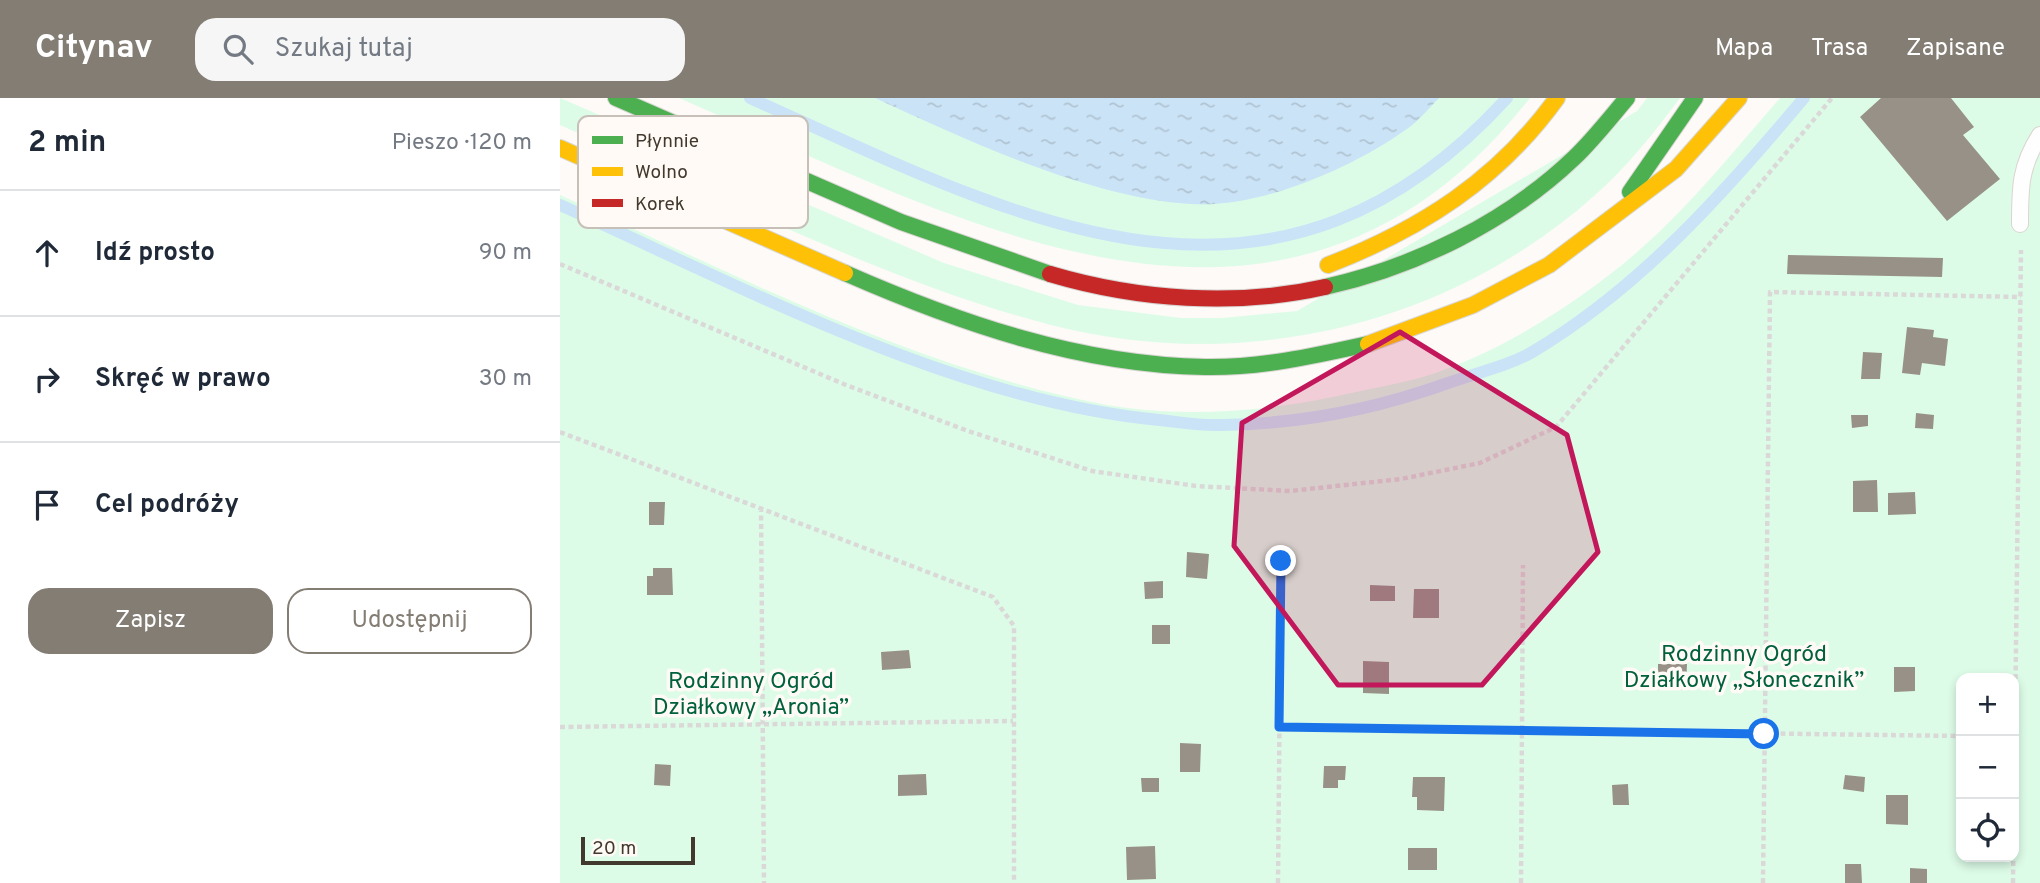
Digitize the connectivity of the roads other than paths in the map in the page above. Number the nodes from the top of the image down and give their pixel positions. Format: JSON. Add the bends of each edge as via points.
{"nodes":[{"id":1,"x":616,"y":98,"type":"edge"},
{"id":2,"x":1557,"y":98,"type":"edge"},
{"id":3,"x":1627,"y":98,"type":"edge"},
{"id":4,"x":1695,"y":98,"type":"edge"},
{"id":5,"x":1739,"y":98,"type":"edge"},
{"id":6,"x":657,"y":116,"type":"edge"},
{"id":7,"x":2040,"y":135,"type":"edge"},
{"id":8,"x":560,"y":148,"type":"edge"},
{"id":9,"x":578,"y":156,"type":"edge"},
{"id":10,"x":808,"y":183,"type":"edge"},
{"id":11,"x":1618,"y":211,"type":"junction"},
{"id":12,"x":2020,"y":224,"type":"road end"},
{"id":13,"x":743,"y":228,"type":"edge"},
{"id":14,"x":1310,"y":272,"type":"dead end"},
{"id":15,"x":1283,"y":278,"type":"dead end"},
{"id":16,"x":1162,"y":296,"type":"junction"}],
"edges":[{"from":1,"to":6,"type":"highway"},
{"from":2,"to":14,"type":"highway","via":[[1542,121],[1464,194],[1407,233]]},
{"from":3,"to":16,"type":"highway","via":[[1585,147],[1531,191],[1475,229],[1420,258],[1374,276],[1280,298],[1242,301]]},
{"from":4,"to":11,"type":"highway"},
{"from":5,"to":11,"type":"highway","via":[[1692,154]]},
{"from":7,"to":12,"type":"lane","via":[[2027,155],[2020,184]]},
{"from":8,"to":9,"type":"highway"},
{"from":10,"to":16,"type":"highway","via":[[976,253],[1057,277]]},
{"from":11,"to":13,"type":"highway","via":[[1557,259],[1506,290],[1413,331],[1293,362],[1197,369],[1097,358],[997,332],[929,309]]},
{"from":15,"to":16,"type":"highway"}]}
